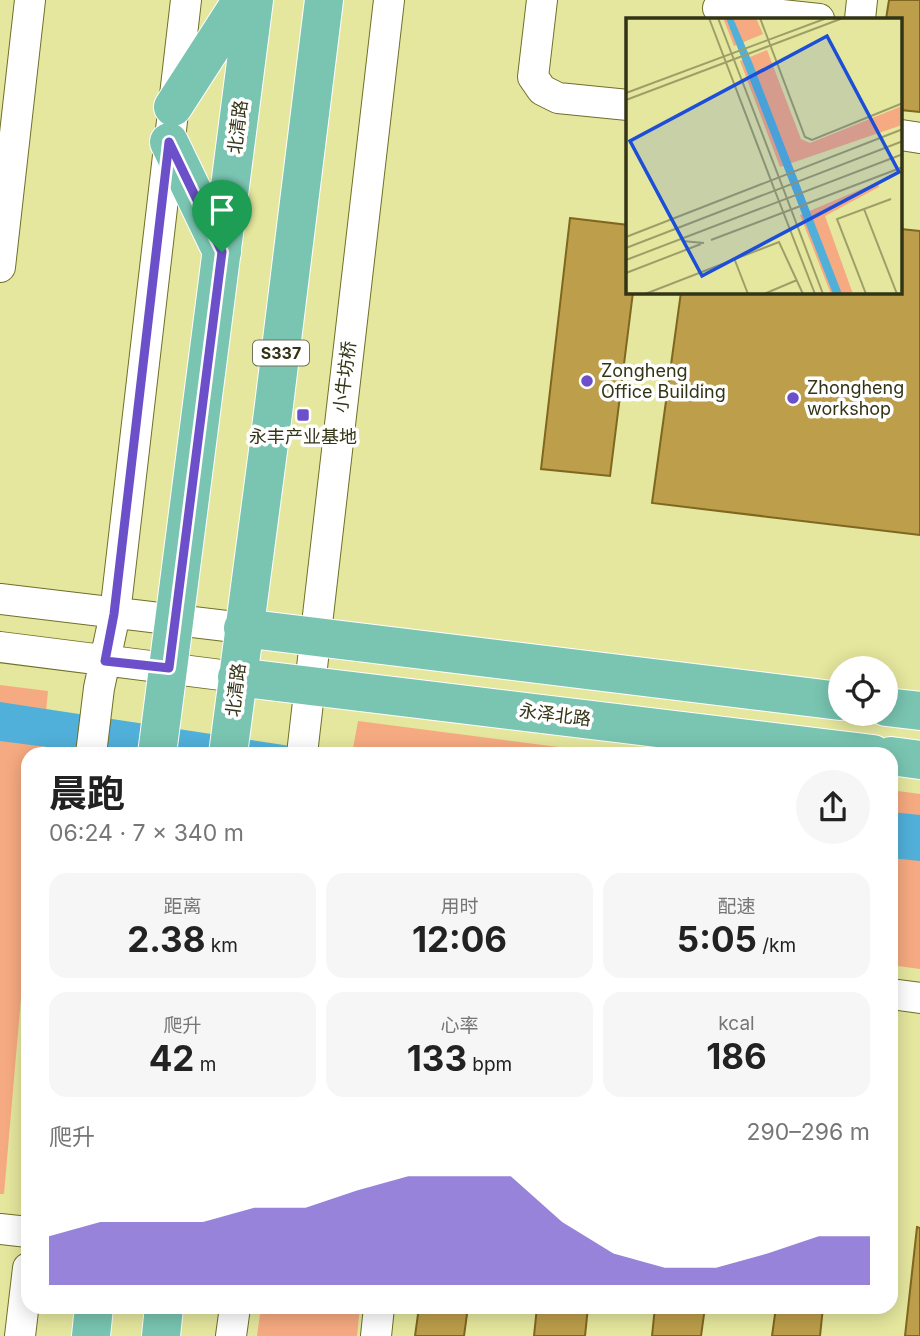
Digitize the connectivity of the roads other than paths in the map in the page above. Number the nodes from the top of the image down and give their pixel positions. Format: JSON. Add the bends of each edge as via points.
{"nodes":[{"id":1,"x":30,"y":0,"type":"edge"},
{"id":2,"x":186,"y":0,"type":"edge"},
{"id":3,"x":242,"y":0,"type":"edge"},
{"id":4,"x":254,"y":0,"type":"edge"},
{"id":5,"x":324,"y":0,"type":"edge"},
{"id":6,"x":389,"y":0,"type":"edge"},
{"id":7,"x":542,"y":0,"type":"edge"},
{"id":8,"x":862,"y":0,"type":"edge"},
{"id":9,"x":718,"y":9,"type":"edge"},
{"id":10,"x":809,"y":18,"type":"edge"},
{"id":11,"x":860,"y":18,"type":"edge"},
{"id":12,"x":626,"y":105,"type":"edge"},
{"id":13,"x":171,"y":124,"type":"junction"},
{"id":14,"x":902,"y":135,"type":"edge"},
{"id":15,"x":920,"y":138,"type":"edge"},
{"id":16,"x":2,"y":223,"type":"edge"},
{"id":17,"x":222,"y":252,"type":"junction"},
{"id":18,"x":0,"y":267,"type":"edge"},
{"id":19,"x":0,"y":599,"type":"edge"},
{"id":20,"x":114,"y":614,"type":"junction"},
{"id":21,"x":176,"y":621,"type":"junction"},
{"id":22,"x":243,"y":628,"type":"junction"},
{"id":23,"x":315,"y":637,"type":"junction"},
{"id":24,"x":0,"y":647,"type":"edge"},
{"id":25,"x":102,"y":674,"type":"junction"},
{"id":26,"x":166,"y":684,"type":"junction"},
{"id":27,"x":235,"y":691,"type":"junction"},
{"id":28,"x":308,"y":699,"type":"junction"},
{"id":29,"x":828,"y":701,"type":"edge"},
{"id":30,"x":898,"y":708,"type":"edge"},
{"id":31,"x":920,"y":711,"type":"edge"},
{"id":32,"x":92,"y":747,"type":"edge"},
{"id":33,"x":158,"y":747,"type":"edge"},
{"id":34,"x":229,"y":747,"type":"edge"},
{"id":35,"x":303,"y":747,"type":"edge"},
{"id":36,"x":801,"y":747,"type":"edge"},
{"id":37,"x":898,"y":758,"type":"edge"},
{"id":38,"x":920,"y":760,"type":"edge"},
{"id":39,"x":898,"y":995,"type":"edge"},
{"id":40,"x":920,"y":998,"type":"edge"},
{"id":41,"x":0,"y":1229,"type":"edge"},
{"id":42,"x":21,"y":1231,"type":"edge"},
{"id":43,"x":23,"y":1314,"type":"edge"},
{"id":44,"x":93,"y":1314,"type":"edge"},
{"id":45,"x":163,"y":1314,"type":"edge"},
{"id":46,"x":234,"y":1314,"type":"edge"},
{"id":47,"x":378,"y":1314,"type":"edge"},
{"id":48,"x":20,"y":1336,"type":"edge"},
{"id":49,"x":91,"y":1336,"type":"edge"},
{"id":50,"x":161,"y":1336,"type":"edge"},
{"id":51,"x":231,"y":1336,"type":"edge"},
{"id":52,"x":376,"y":1336,"type":"edge"}],
"edges":[{"from":1,"to":16,"type":"street"},
{"from":2,"to":13,"type":"street"},
{"from":3,"to":13,"type":"main road"},
{"from":4,"to":17,"type":"main road","name":"北清路"},
{"from":5,"to":22,"type":"main road","name":"北清路","number":"S337"},
{"from":6,"to":23,"type":"street","name":"小牛坊桥"},
{"from":7,"to":12,"type":"street","via":[[533,78],[542,90],[558,98]]},
{"from":8,"to":11,"type":"street"},
{"from":9,"to":10,"type":"street"},
{"from":13,"to":17,"type":"main road"},
{"from":13,"to":20,"type":"street"},
{"from":14,"to":15,"type":"street"},
{"from":16,"to":18,"type":"street"},
{"from":17,"to":21,"type":"main road","name":"北清路"},
{"from":19,"to":20,"type":"street"},
{"from":20,"to":21,"type":"street"},
{"from":20,"to":25,"type":"street"},
{"from":21,"to":22,"type":"street"},
{"from":21,"to":26,"type":"main road","name":"北清路"},
{"from":22,"to":23,"type":"main road"},
{"from":22,"to":27,"type":"main road","name":"北清路","number":"S337"},
{"from":23,"to":28,"type":"street","name":"小牛坊桥"},
{"from":23,"to":29,"type":"main road"},
{"from":24,"to":25,"type":"street"},
{"from":25,"to":26,"type":"street"},
{"from":25,"to":32,"type":"street"},
{"from":26,"to":27,"type":"street"},
{"from":26,"to":33,"type":"main road","name":"北清路"},
{"from":27,"to":28,"type":"main road","name":"永泽北路"},
{"from":27,"to":34,"type":"main road","name":"北清路","number":"S337"},
{"from":28,"to":35,"type":"street","name":"小牛坊桥"},
{"from":28,"to":36,"type":"main road","name":"永泽北路"},
{"from":30,"to":31,"type":"main road"},
{"from":37,"to":38,"type":"main road"},
{"from":39,"to":40,"type":"street"},
{"from":41,"to":42,"type":"street"},
{"from":43,"to":48,"type":"street"},
{"from":44,"to":49,"type":"main road"},
{"from":45,"to":50,"type":"main road"},
{"from":46,"to":51,"type":"street"},
{"from":47,"to":52,"type":"street"}]}
